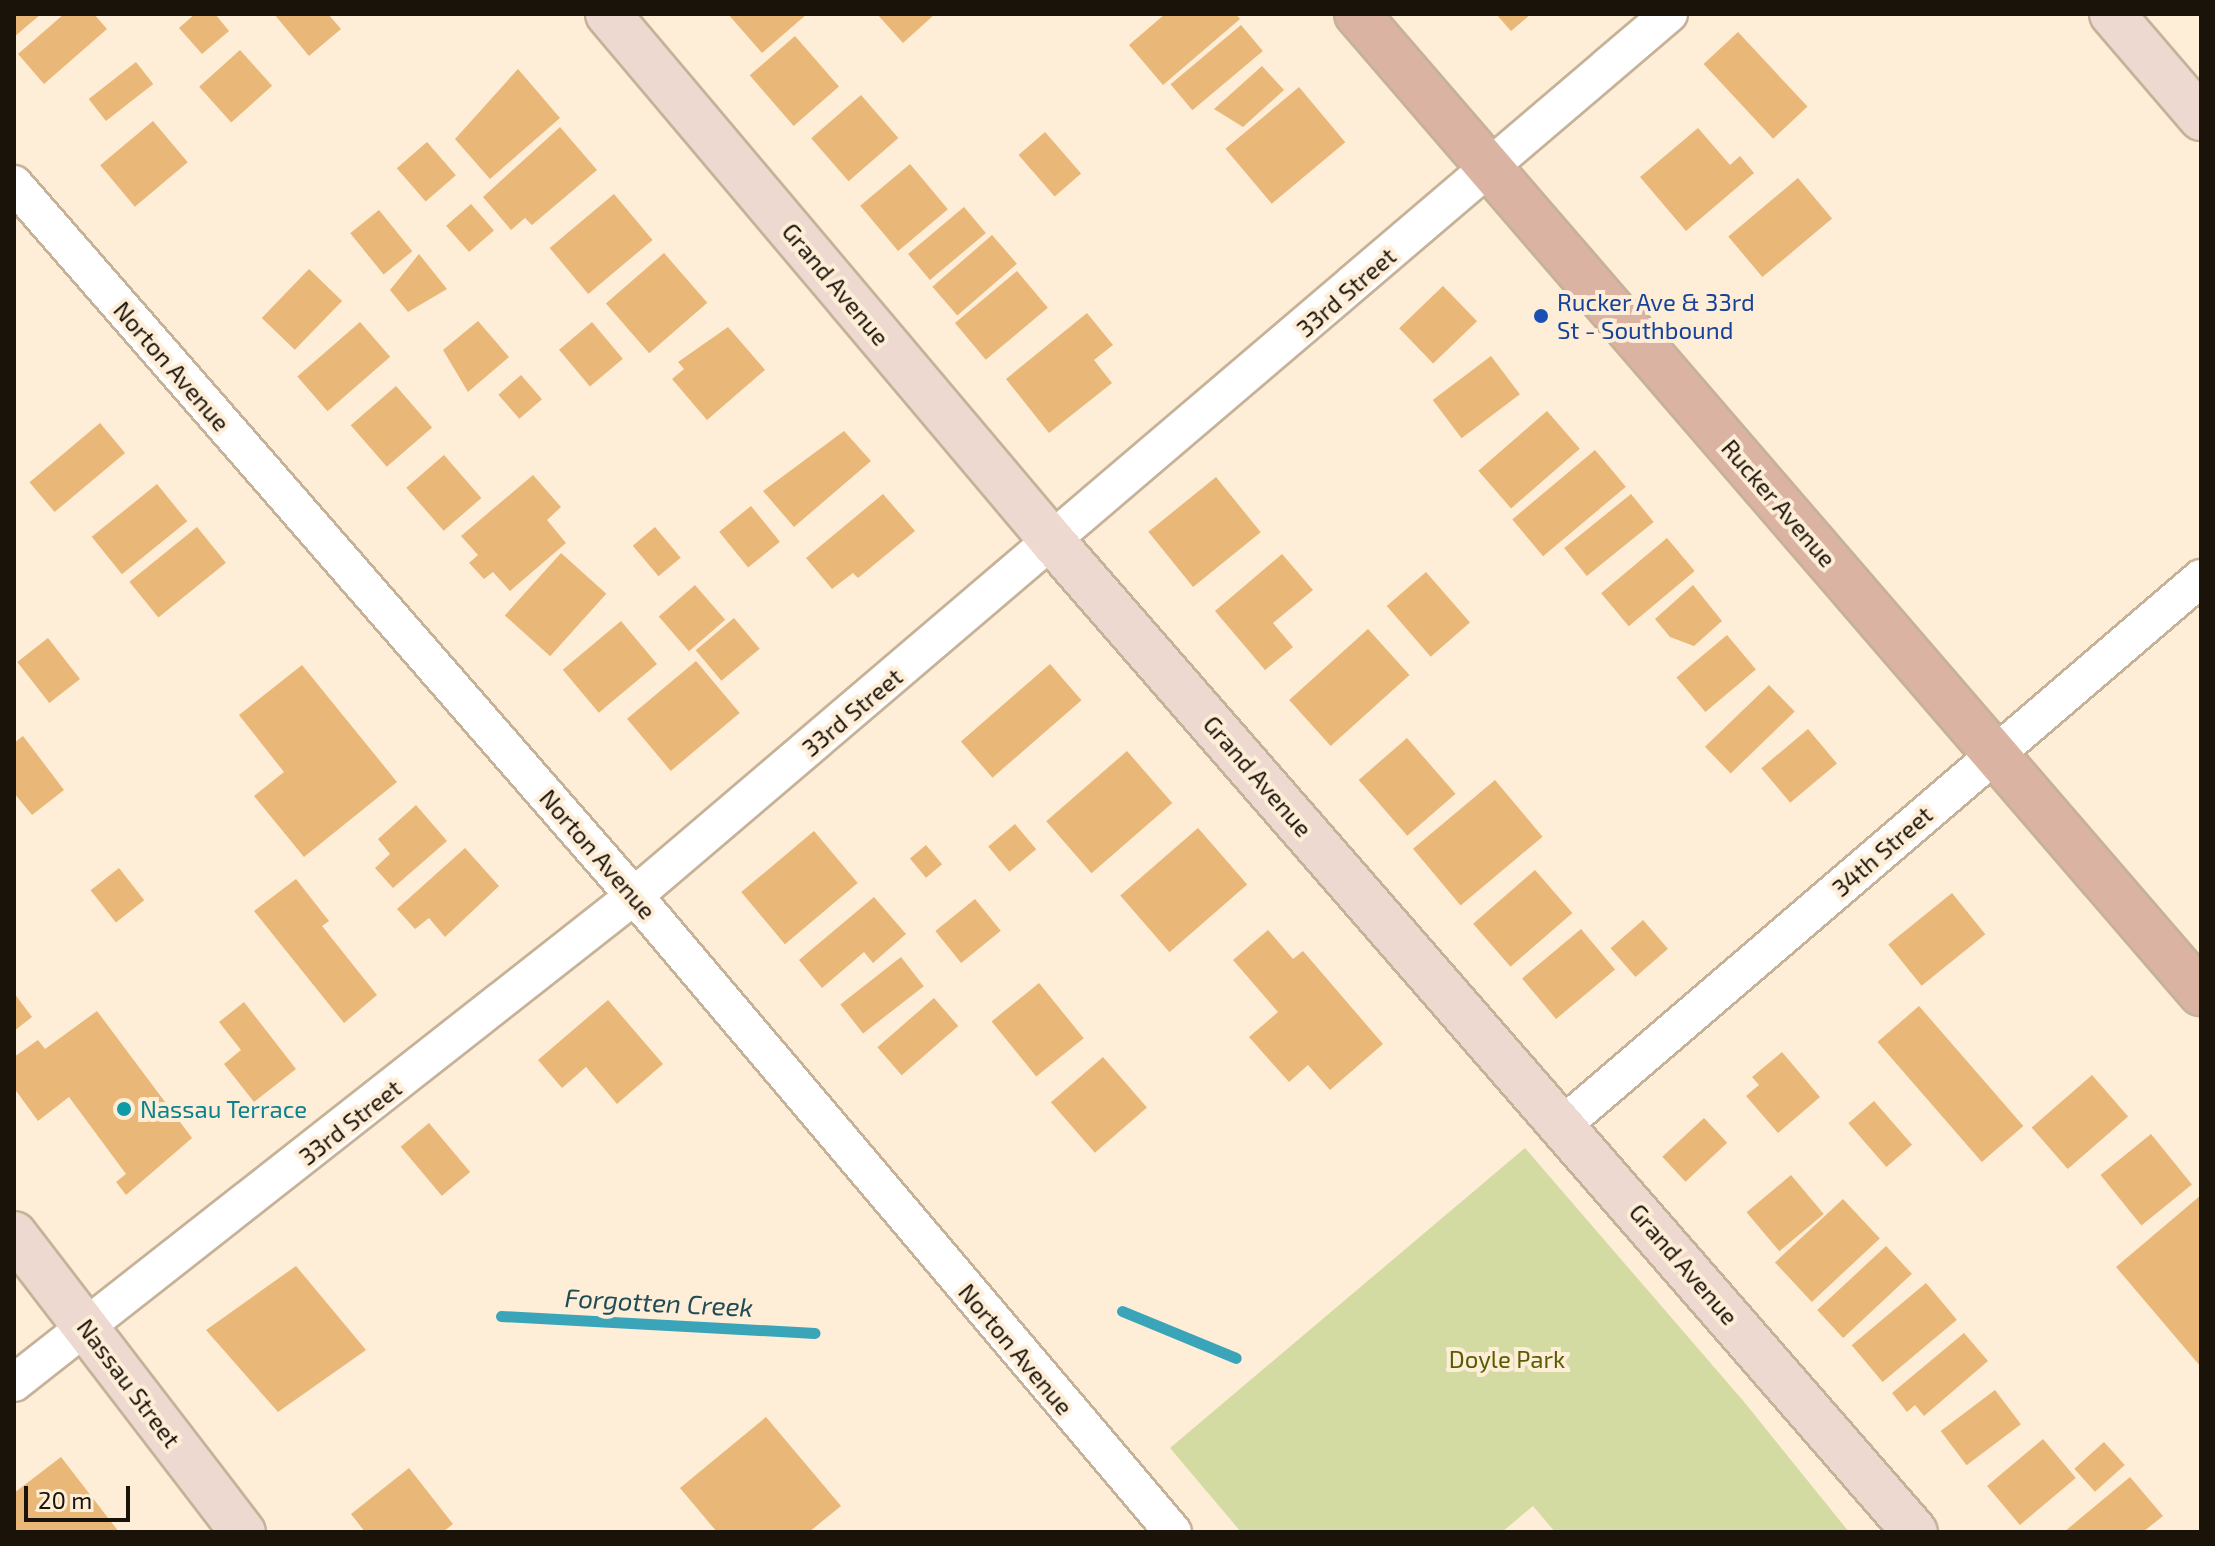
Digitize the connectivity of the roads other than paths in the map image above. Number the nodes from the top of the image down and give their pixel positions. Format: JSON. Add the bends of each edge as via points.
{"nodes":[{"id":1,"x":608,"y":14,"type":"edge"},
{"id":2,"x":1357,"y":14,"type":"edge"},
{"id":3,"x":1669,"y":14,"type":"edge"},
{"id":4,"x":2112,"y":14,"type":"edge"},
{"id":5,"x":2201,"y":118,"type":"edge"},
{"id":6,"x":1489,"y":167,"type":"junction"},
{"id":7,"x":14,"y":184,"type":"edge"},
{"id":8,"x":1054,"y":543,"type":"junction"},
{"id":9,"x":2201,"y":578,"type":"edge"},
{"id":10,"x":1994,"y":754,"type":"junction"},
{"id":11,"x":634,"y":896,"type":"junction"},
{"id":12,"x":2201,"y":993,"type":"edge"},
{"id":13,"x":1564,"y":1124,"type":"junction"},
{"id":14,"x":14,"y":1234,"type":"edge"},
{"id":15,"x":86,"y":1326,"type":"junction"},
{"id":16,"x":14,"y":1383,"type":"edge"},
{"id":17,"x":243,"y":1532,"type":"edge"},
{"id":18,"x":1173,"y":1532,"type":"edge"},
{"id":19,"x":1915,"y":1532,"type":"edge"}],
"edges":[{"from":1,"to":8,"type":"street","name":"Grand Avenue"},
{"from":2,"to":6,"type":"main road","name":"Rucker Avenue"},
{"from":3,"to":6,"type":"street","name":"33rd Street"},
{"from":4,"to":5,"type":"street"},
{"from":6,"to":8,"type":"street","name":"33rd Street"},
{"from":6,"to":10,"type":"main road","name":"Rucker Avenue"},
{"from":7,"to":11,"type":"street","name":"Norton Avenue"},
{"from":8,"to":11,"type":"street","name":"33rd Street"},
{"from":8,"to":13,"type":"street","name":"Grand Avenue"},
{"from":9,"to":10,"type":"street","name":"34th Street"},
{"from":10,"to":12,"type":"main road","name":"Rucker Avenue"},
{"from":10,"to":13,"type":"street","name":"34th Street"},
{"from":11,"to":15,"type":"street","name":"33rd Street"},
{"from":11,"to":18,"type":"street","name":"Norton Avenue"},
{"from":13,"to":19,"type":"street","name":"Grand Avenue"},
{"from":14,"to":15,"type":"street","name":"Nassau Street"},
{"from":15,"to":16,"type":"street","name":"33rd Street"},
{"from":15,"to":17,"type":"street","name":"Nassau Street"}]}
